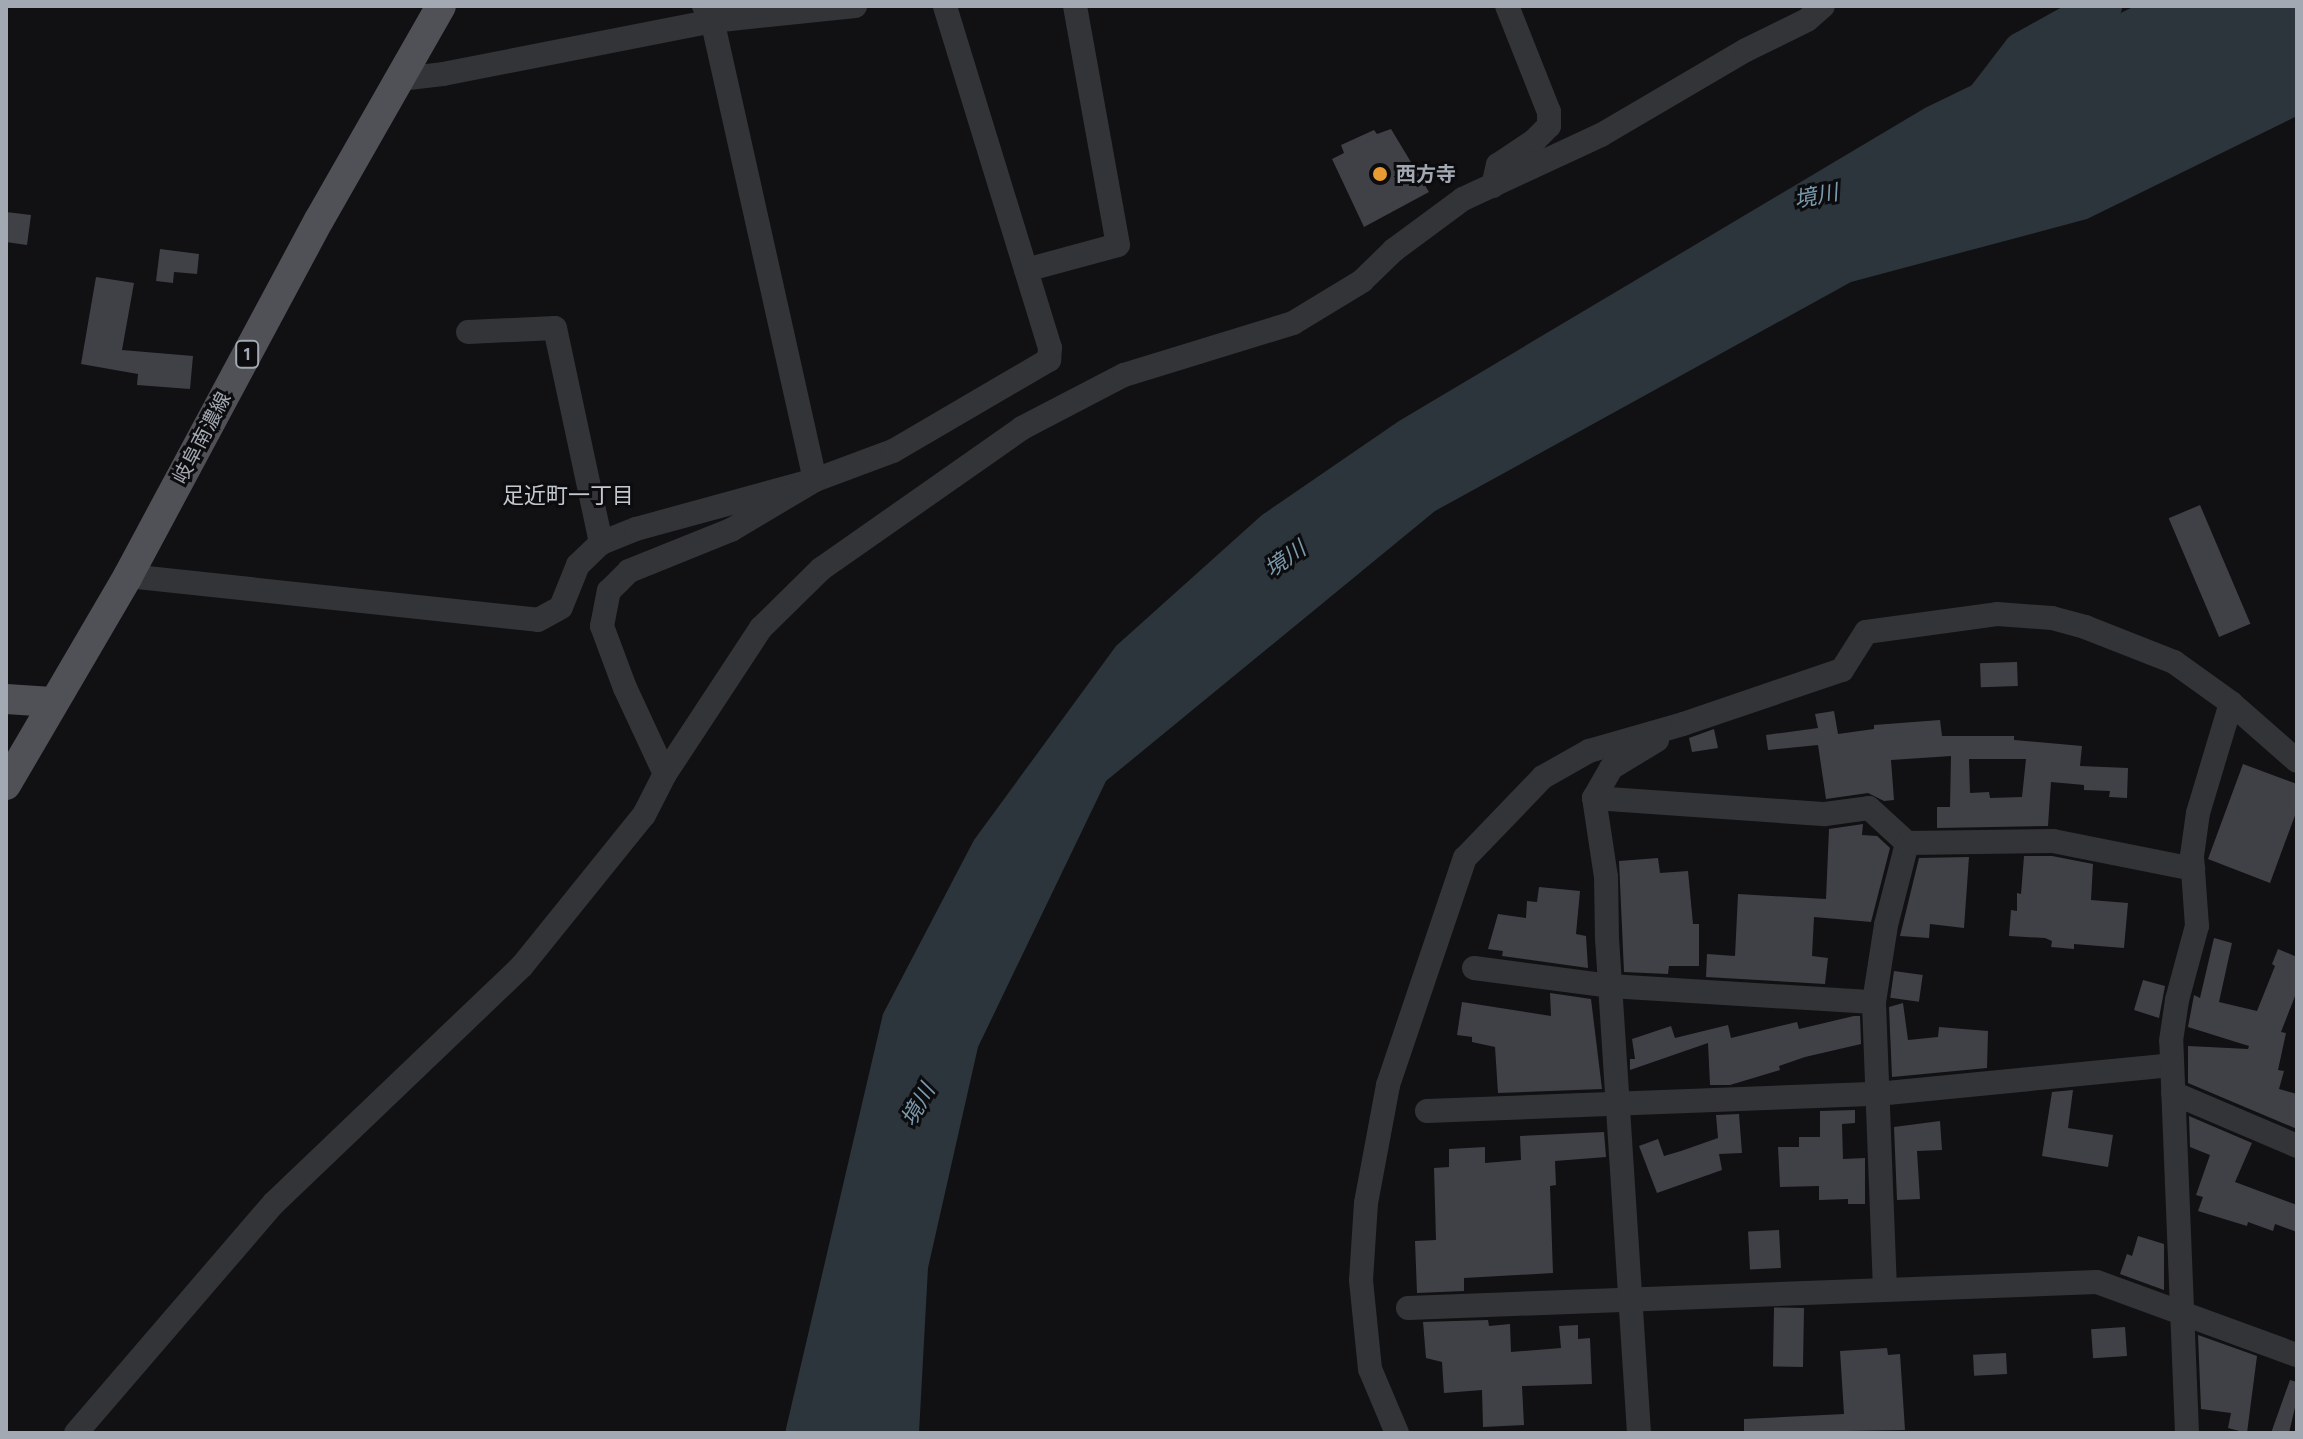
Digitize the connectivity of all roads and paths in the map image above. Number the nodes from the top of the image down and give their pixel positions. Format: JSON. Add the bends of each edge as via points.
{"nodes":[{"id":1,"x":441,"y":6,"type":"edge"},
{"id":2,"x":855,"y":6,"type":"edge"},
{"id":3,"x":945,"y":6,"type":"edge"},
{"id":4,"x":1075,"y":6,"type":"edge"},
{"id":5,"x":1507,"y":6,"type":"edge"},
{"id":6,"x":1823,"y":6,"type":"edge"},
{"id":7,"x":826,"y":8,"type":"edge"},
{"id":8,"x":708,"y":14,"type":"edge"},
{"id":9,"x":400,"y":79,"type":"junction"},
{"id":10,"x":1493,"y":186,"type":"junction"},
{"id":11,"x":1026,"y":270,"type":"junction"},
{"id":12,"x":468,"y":332,"type":"dead end"},
{"id":13,"x":815,"y":480,"type":"junction"},
{"id":14,"x":601,"y":543,"type":"junction"},
{"id":15,"x":128,"y":576,"type":"junction"},
{"id":16,"x":6,"y":699,"type":"edge"},
{"id":17,"x":52,"y":702,"type":"junction"},
{"id":18,"x":2231,"y":703,"type":"junction"},
{"id":19,"x":1683,"y":724,"type":"junction"},
{"id":20,"x":2297,"y":761,"type":"edge"},
{"id":21,"x":665,"y":774,"type":"junction"},
{"id":22,"x":6,"y":785,"type":"edge"},
{"id":23,"x":1594,"y":798,"type":"junction"},
{"id":24,"x":1907,"y":843,"type":"junction"},
{"id":25,"x":2193,"y":869,"type":"junction"},
{"id":26,"x":1474,"y":968,"type":"dead end"},
{"id":27,"x":1610,"y":986,"type":"junction"},
{"id":28,"x":1874,"y":1002,"type":"junction"},
{"id":29,"x":2172,"y":1065,"type":"junction"},
{"id":30,"x":2173,"y":1093,"type":"junction"},
{"id":31,"x":1877,"y":1094,"type":"junction"},
{"id":32,"x":1617,"y":1103,"type":"junction"},
{"id":33,"x":1427,"y":1111,"type":"dead end"},
{"id":34,"x":2297,"y":1146,"type":"edge"},
{"id":35,"x":1885,"y":1290,"type":"junction"},
{"id":36,"x":1631,"y":1300,"type":"junction"},
{"id":37,"x":1408,"y":1308,"type":"dead end"},
{"id":38,"x":2181,"y":1315,"type":"junction"},
{"id":39,"x":2297,"y":1355,"type":"edge"},
{"id":40,"x":76,"y":1433,"type":"edge"},
{"id":41,"x":1397,"y":1433,"type":"edge"},
{"id":42,"x":1639,"y":1433,"type":"edge"},
{"id":43,"x":2187,"y":1433,"type":"edge"}],
"edges":[{"from":1,"to":9,"type":"main road","name":"岐阜南濃線","number":"1"},
{"from":2,"to":7,"type":"street"},
{"from":3,"to":11,"type":"street"},
{"from":4,"to":11,"type":"street","via":[[1118,245]]},
{"from":5,"to":10,"type":"street","via":[[1549,112],[1549,126],[1498,165]]},
{"from":6,"to":10,"type":"street","via":[[1807,20],[1601,135]]},
{"from":7,"to":8,"type":"street"},
{"from":8,"to":9,"type":"street"},
{"from":8,"to":13,"type":"street"},
{"from":9,"to":15,"type":"main road","name":"岐阜南濃線","number":"1"},
{"from":10,"to":21,"type":"street","via":[[1430,222],[1327,305],[1293,323],[1124,375],[1022,428],[923,494],[821,569],[761,628]]},
{"from":11,"to":13,"type":"street","via":[[1049,360],[893,451]]},
{"from":12,"to":14,"type":"street","via":[[555,328]]},
{"from":13,"to":14,"type":"street"},
{"from":13,"to":21,"type":"street","via":[[731,530],[629,571],[609,591],[602,626]]},
{"from":14,"to":15,"type":"street","via":[[578,565],[561,607],[538,620]]},
{"from":15,"to":17,"type":"main road","name":"岐阜南濃線","number":"1"},
{"from":16,"to":17,"type":"main road"},
{"from":17,"to":22,"type":"main road","name":"岐阜南濃線","number":"1"},
{"from":18,"to":19,"type":"street","via":[[2174,662],[2085,627],[2052,618],[1997,614],[1866,632],[1842,670]]},
{"from":18,"to":20,"type":"street"},
{"from":18,"to":25,"type":"street","via":[[2198,813]]},
{"from":19,"to":23,"type":"street","via":[[1611,768]]},
{"from":19,"to":41,"type":"street","via":[[1589,751],[1543,777],[1465,858],[1388,1085],[1366,1203],[1361,1280],[1370,1369]]},
{"from":21,"to":40,"type":"street","via":[[644,815],[522,966],[274,1203]]},
{"from":23,"to":24,"type":"street","via":[[1825,814],[1869,808]]},
{"from":23,"to":27,"type":"street","via":[[1606,877]]},
{"from":24,"to":25,"type":"street","via":[[2053,841]]},
{"from":24,"to":28,"type":"street"},
{"from":25,"to":29,"type":"street","via":[[2197,926],[2177,1000]]},
{"from":26,"to":27,"type":"street"},
{"from":27,"to":28,"type":"street"},
{"from":27,"to":32,"type":"street"},
{"from":28,"to":31,"type":"street"},
{"from":29,"to":30,"type":"street"},
{"from":29,"to":31,"type":"street"},
{"from":30,"to":34,"type":"street"},
{"from":30,"to":38,"type":"street"},
{"from":31,"to":32,"type":"street"},
{"from":31,"to":35,"type":"street"},
{"from":32,"to":33,"type":"street"},
{"from":32,"to":36,"type":"street"},
{"from":35,"to":36,"type":"street"},
{"from":35,"to":38,"type":"street","via":[[2097,1282]]},
{"from":36,"to":37,"type":"street"},
{"from":36,"to":42,"type":"street"},
{"from":38,"to":39,"type":"street"},
{"from":38,"to":43,"type":"street"}]}
